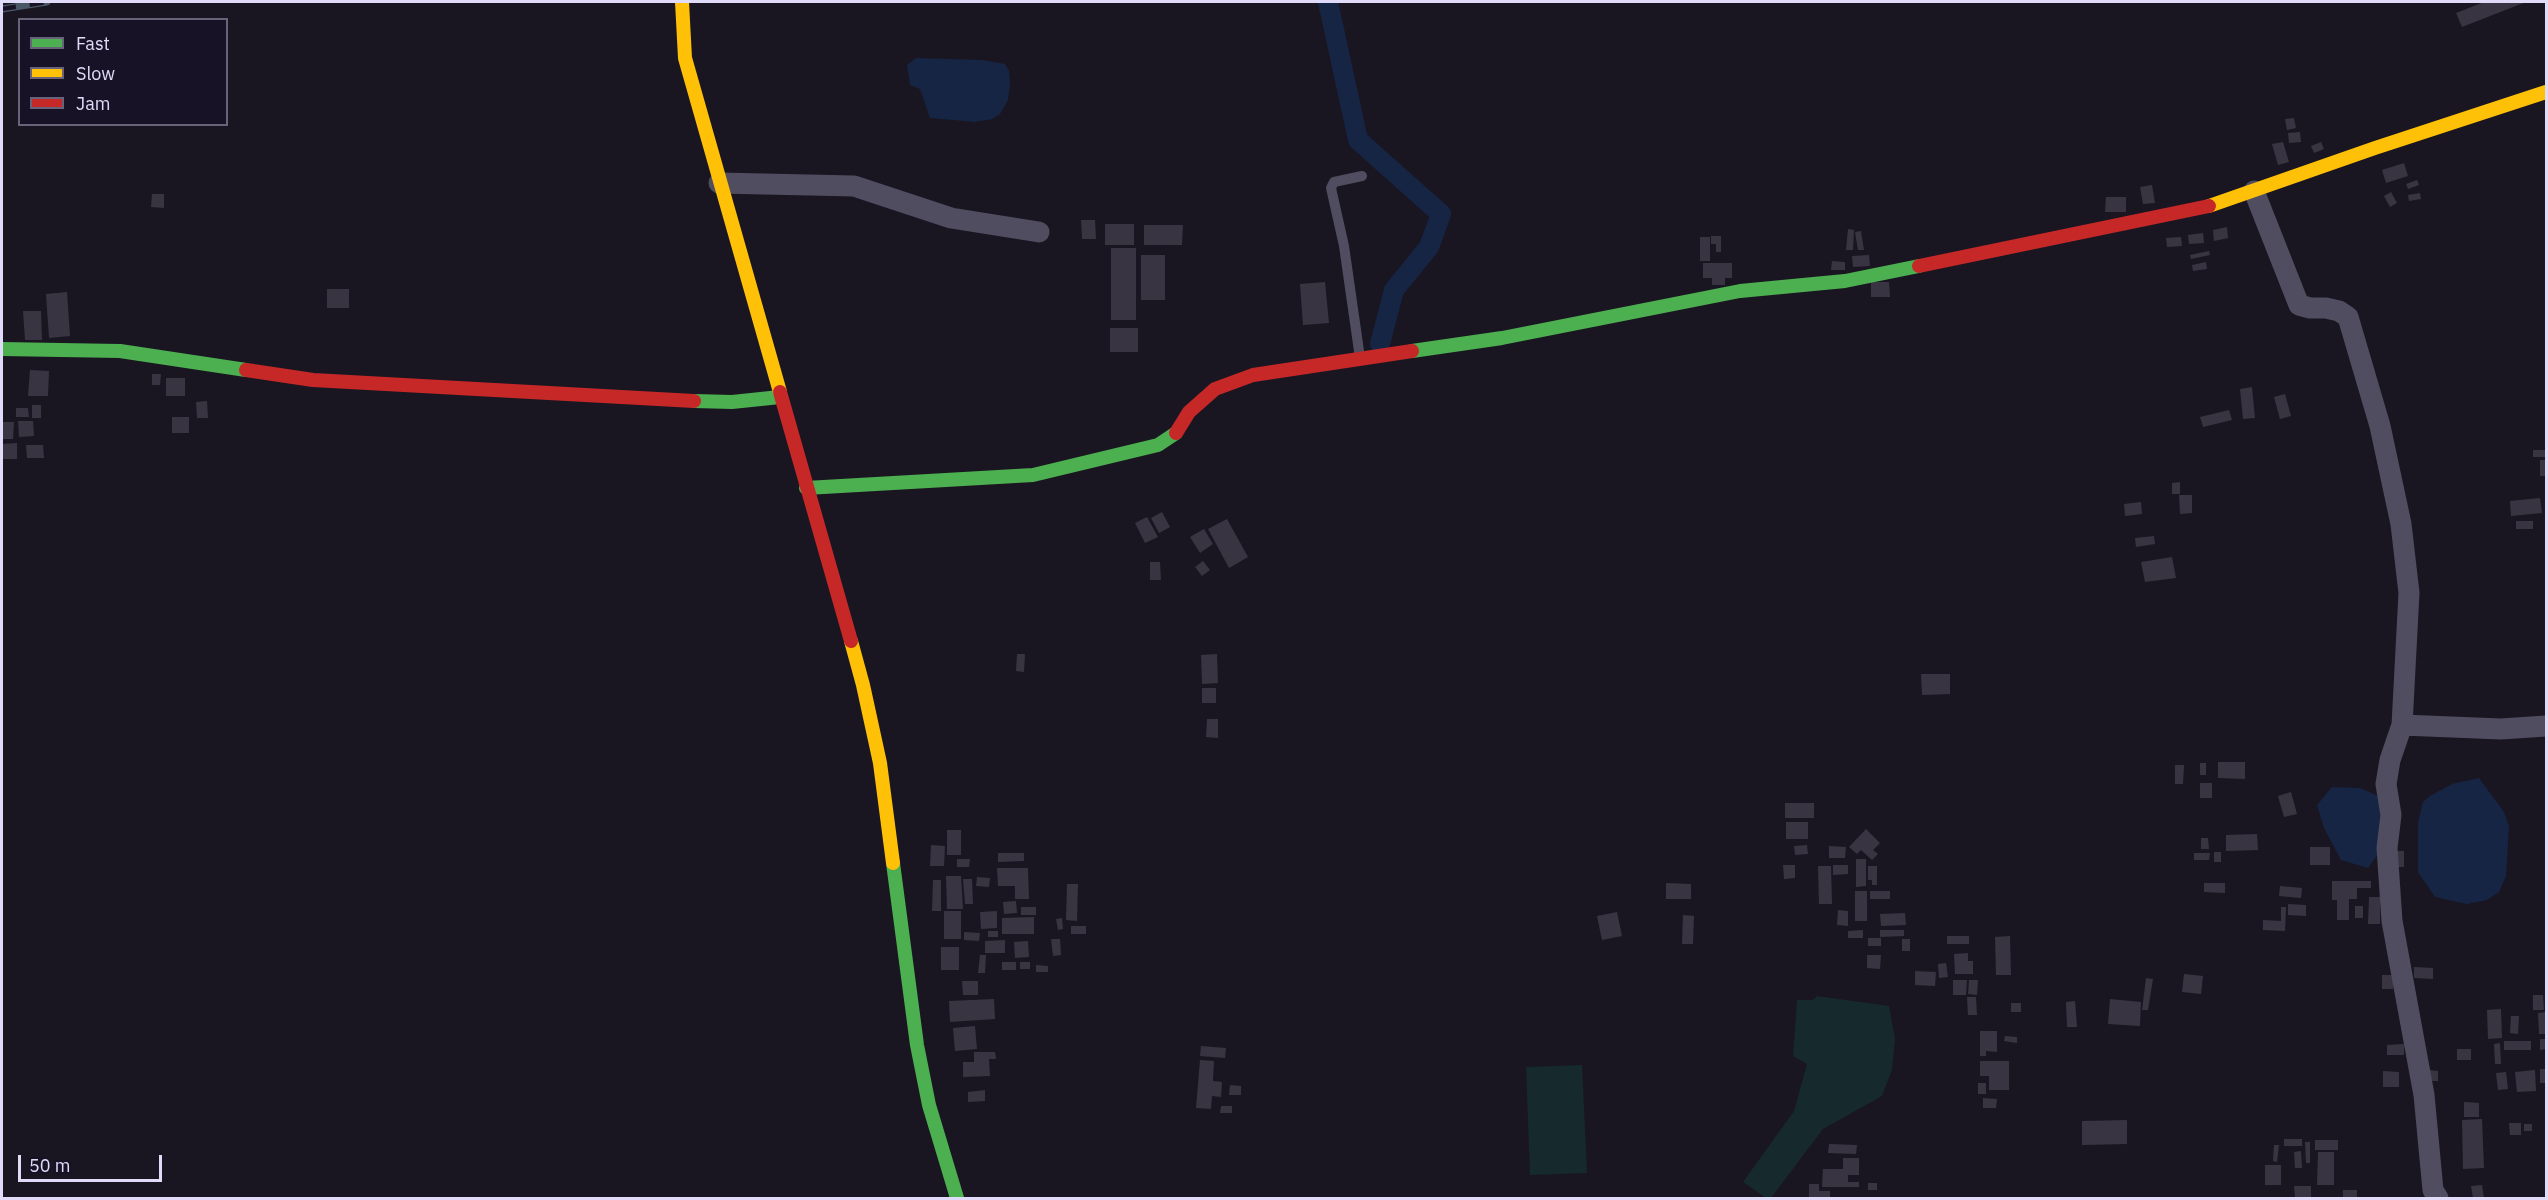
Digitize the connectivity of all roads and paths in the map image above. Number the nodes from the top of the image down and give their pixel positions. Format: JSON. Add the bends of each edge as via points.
{"nodes":[{"id":1,"x":682,"y":2,"type":"edge"},
{"id":2,"x":2547,"y":92,"type":"edge"},
{"id":3,"x":1362,"y":176,"type":"dead end"},
{"id":4,"x":719,"y":183,"type":"junction"},
{"id":5,"x":2254,"y":190,"type":"junction"},
{"id":6,"x":1039,"y":232,"type":"dead end"},
{"id":7,"x":2,"y":349,"type":"edge"},
{"id":8,"x":1360,"y":358,"type":"junction"},
{"id":9,"x":780,"y":397,"type":"junction"},
{"id":10,"x":806,"y":488,"type":"junction"},
{"id":11,"x":2402,"y":725,"type":"junction"},
{"id":12,"x":2547,"y":726,"type":"edge"},
{"id":13,"x":957,"y":1198,"type":"edge"},
{"id":14,"x":2438,"y":1198,"type":"edge"}],
"edges":[{"from":1,"to":4,"type":"street","via":[[685,58]]},
{"from":2,"to":5,"type":"street"},
{"from":3,"to":8,"type":"lane","via":[[1334,182],[1331,188],[1344,246]]},
{"from":4,"to":6,"type":"street","via":[[854,186],[951,218]]},
{"from":4,"to":9,"type":"street"},
{"from":5,"to":8,"type":"street","via":[[2201,209],[1845,281],[1740,291],[1502,338]]},
{"from":5,"to":11,"type":"street","via":[[2299,305],[2339,311],[2348,317],[2380,426],[2401,524],[2409,592]]},
{"from":7,"to":9,"type":"street","via":[[120,351],[325,381],[732,402]]},
{"from":8,"to":10,"type":"street","via":[[1253,375],[1215,388],[1189,412],[1176,434],[1158,445],[1033,475]]},
{"from":9,"to":10,"type":"street"},
{"from":10,"to":13,"type":"street","via":[[863,685],[880,762],[916,1045]]},
{"from":11,"to":12,"type":"street","via":[[2501,729]]},
{"from":11,"to":14,"type":"street","via":[[2386,784],[2391,815],[2387,848],[2392,921],[2424,1095],[2433,1190]]}]}
